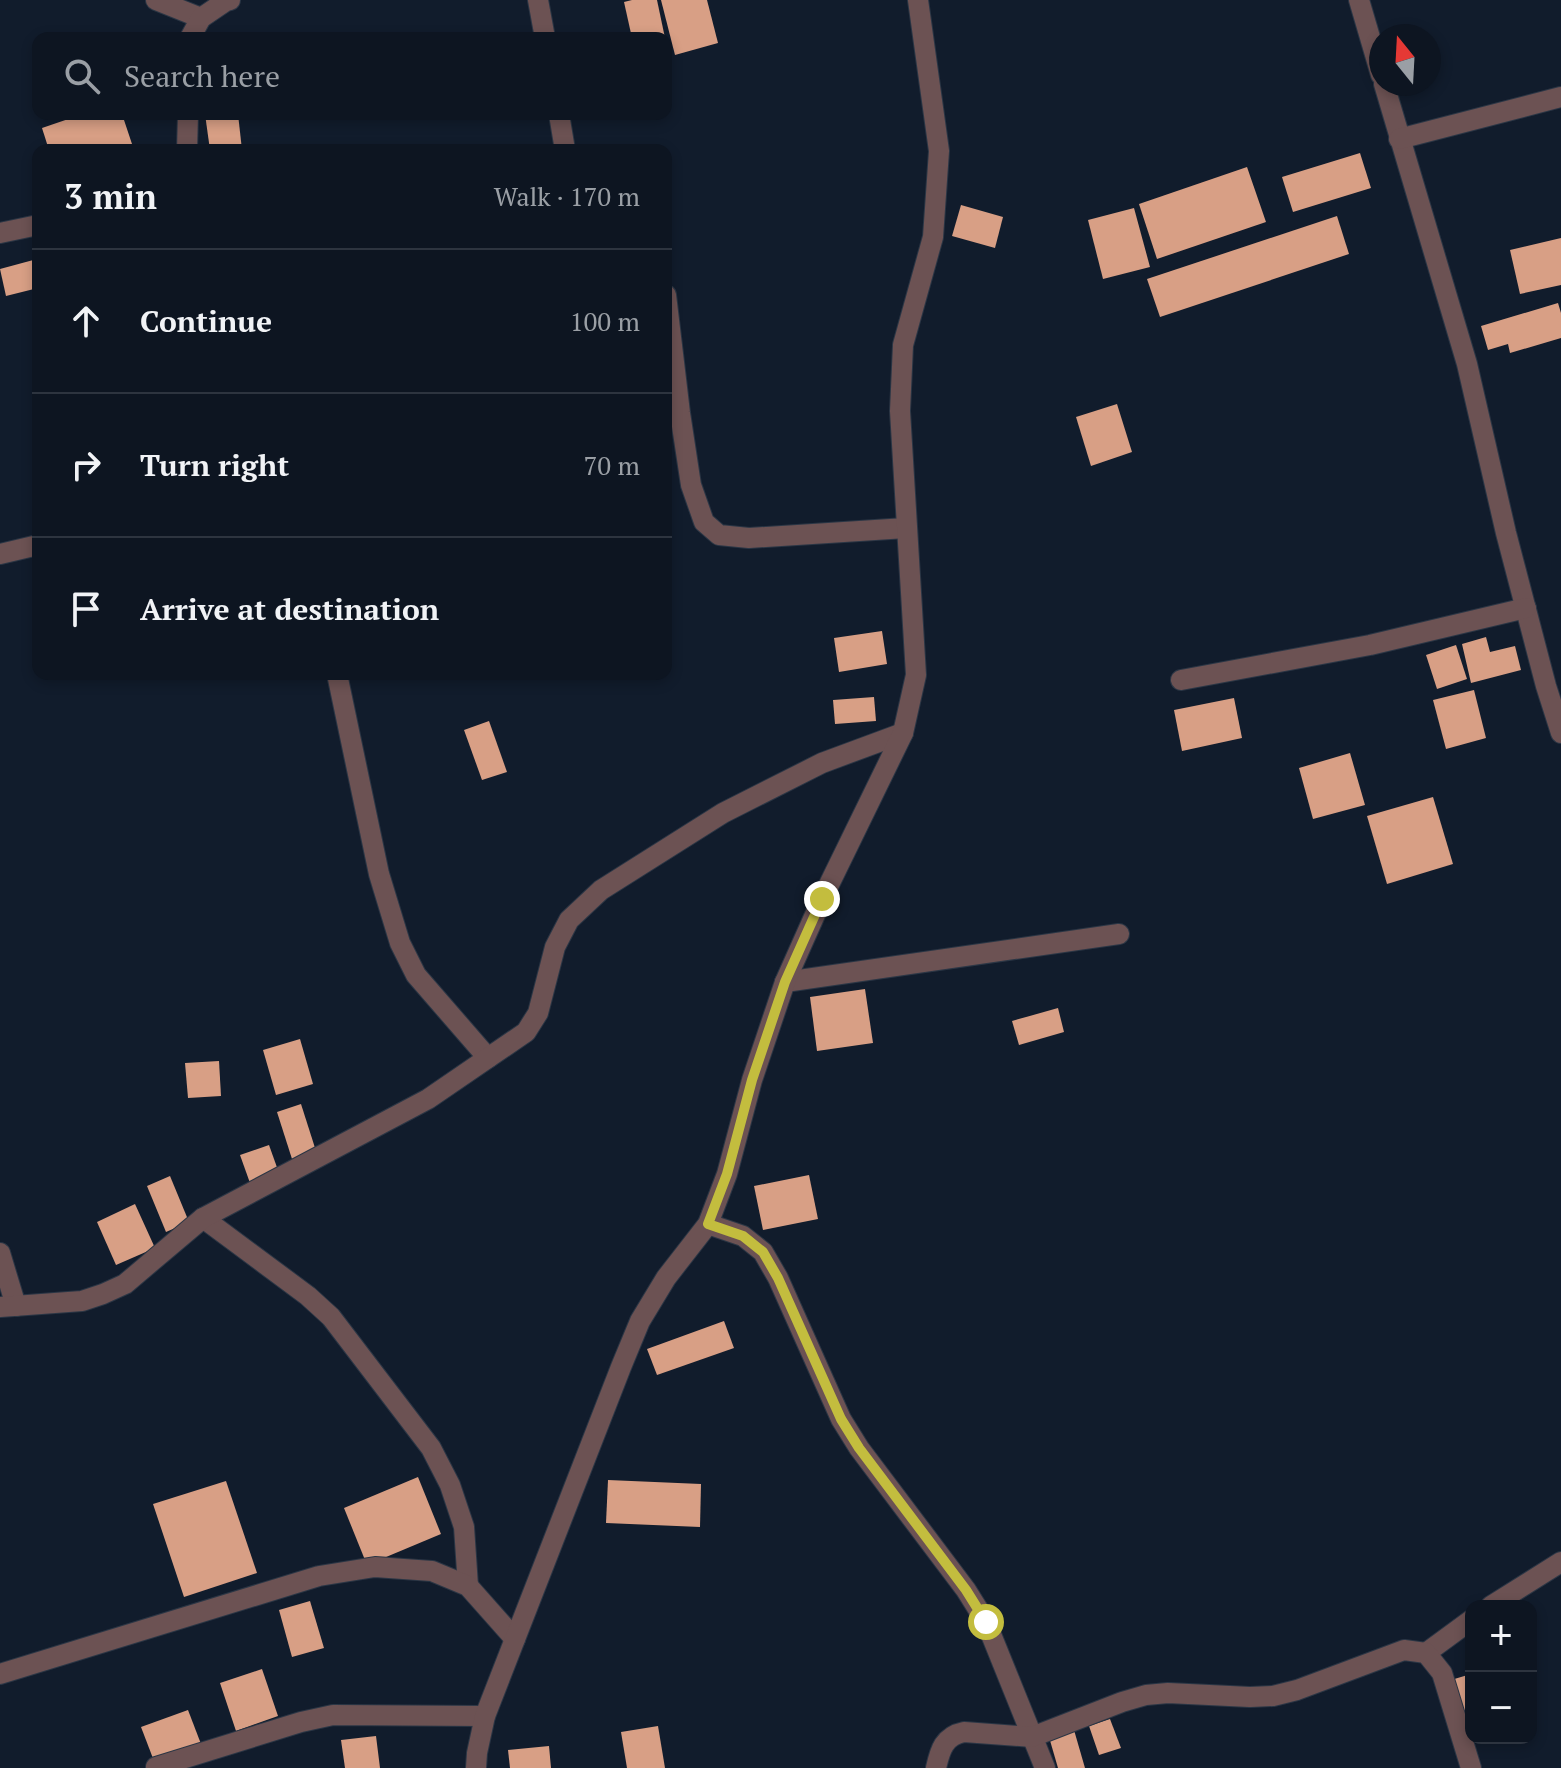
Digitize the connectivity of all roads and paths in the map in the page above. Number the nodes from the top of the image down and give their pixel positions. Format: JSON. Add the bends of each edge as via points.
{"nodes":[{"id":1,"x":156,"y":0,"type":"edge"},
{"id":2,"x":230,"y":0,"type":"edge"},
{"id":3,"x":538,"y":0,"type":"edge"},
{"id":4,"x":918,"y":0,"type":"edge"},
{"id":5,"x":1359,"y":0,"type":"edge"},
{"id":6,"x":201,"y":18,"type":"junction"},
{"id":7,"x":193,"y":32,"type":"edge"},
{"id":8,"x":544,"y":32,"type":"edge"},
{"id":9,"x":1369,"y":34,"type":"edge"},
{"id":10,"x":1387,"y":96,"type":"edge"},
{"id":11,"x":1561,"y":97,"type":"edge"},
{"id":12,"x":188,"y":120,"type":"edge"},
{"id":13,"x":560,"y":120,"type":"edge"},
{"id":14,"x":1399,"y":139,"type":"junction"},
{"id":15,"x":187,"y":144,"type":"edge"},
{"id":16,"x":564,"y":144,"type":"edge"},
{"id":17,"x":32,"y":226,"type":"edge"},
{"id":18,"x":0,"y":233,"type":"edge"},
{"id":19,"x":672,"y":346,"type":"edge"},
{"id":20,"x":906,"y":528,"type":"junction"},
{"id":21,"x":32,"y":546,"type":"edge"},
{"id":22,"x":0,"y":554,"type":"edge"},
{"id":23,"x":1526,"y":608,"type":"junction"},
{"id":24,"x":338,"y":680,"type":"edge"},
{"id":25,"x":1181,"y":680,"type":"dead end"},
{"id":26,"x":903,"y":733,"type":"junction"},
{"id":27,"x":1561,"y":733,"type":"edge"},
{"id":28,"x":1119,"y":934,"type":"dead end"},
{"id":29,"x":785,"y":982,"type":"junction"},
{"id":30,"x":488,"y":1058,"type":"junction"},
{"id":31,"x":203,"y":1218,"type":"junction"},
{"id":32,"x":708,"y":1224,"type":"junction"},
{"id":33,"x":0,"y":1253,"type":"edge"},
{"id":34,"x":8,"y":1306,"type":"edge"},
{"id":35,"x":1561,"y":1562,"type":"edge"},
{"id":36,"x":468,"y":1586,"type":"junction"},
{"id":37,"x":1501,"y":1600,"type":"edge"},
{"id":38,"x":1465,"y":1624,"type":"edge"},
{"id":39,"x":515,"y":1639,"type":"junction"},
{"id":40,"x":1426,"y":1653,"type":"junction"},
{"id":41,"x":0,"y":1674,"type":"edge"},
{"id":42,"x":485,"y":1716,"type":"junction"},
{"id":43,"x":1032,"y":1737,"type":"junction"},
{"id":44,"x":156,"y":1767,"type":"edge"},
{"id":45,"x":476,"y":1768,"type":"edge"},
{"id":46,"x":936,"y":1768,"type":"edge"},
{"id":47,"x":1045,"y":1768,"type":"edge"},
{"id":48,"x":1471,"y":1768,"type":"edge"}],
"edges":[{"from":1,"to":6,"type":"street"},
{"from":2,"to":6,"type":"street"},
{"from":3,"to":8,"type":"street"},
{"from":4,"to":20,"type":"street","via":[[939,151],[933,237],[903,345],[900,411]]},
{"from":5,"to":9,"type":"street"},
{"from":6,"to":7,"type":"street"},
{"from":10,"to":14,"type":"street"},
{"from":11,"to":14,"type":"street"},
{"from":12,"to":15,"type":"street"},
{"from":13,"to":16,"type":"street"},
{"from":14,"to":23,"type":"street","via":[[1467,364]]},
{"from":17,"to":18,"type":"street"},
{"from":19,"to":20,"type":"street","via":[[691,485],[704,522],[719,535],[749,538]]},
{"from":20,"to":26,"type":"street","via":[[916,675]]},
{"from":21,"to":22,"type":"street"},
{"from":23,"to":25,"type":"street","via":[[1370,645]]},
{"from":23,"to":27,"type":"street"},
{"from":24,"to":30,"type":"street","via":[[379,874],[400,943],[416,975]]},
{"from":26,"to":29,"type":"street"},
{"from":26,"to":30,"type":"street","via":[[822,763],[723,813],[601,890],[562,933],[538,1013],[526,1032]]},
{"from":28,"to":29,"type":"street"},
{"from":29,"to":32,"type":"street"},
{"from":30,"to":31,"type":"street","via":[[428,1099]]},
{"from":31,"to":34,"type":"street","via":[[125,1284],[103,1294],[82,1301]]},
{"from":31,"to":36,"type":"street","via":[[331,1317],[431,1448],[464,1527]]},
{"from":32,"to":39,"type":"street","via":[[640,1321]]},
{"from":32,"to":43,"type":"street","via":[[743,1236],[763,1252],[841,1419],[986,1622]]},
{"from":33,"to":34,"type":"street"},
{"from":35,"to":37,"type":"street"},
{"from":36,"to":39,"type":"street"},
{"from":36,"to":41,"type":"street","via":[[432,1571],[375,1567],[319,1576]]},
{"from":38,"to":40,"type":"street"},
{"from":39,"to":42,"type":"street"},
{"from":40,"to":43,"type":"street","via":[[1404,1650],[1273,1696],[1146,1695]]},
{"from":40,"to":48,"type":"street","via":[[1442,1673]]},
{"from":42,"to":44,"type":"street","via":[[333,1715]]},
{"from":42,"to":45,"type":"street"},
{"from":43,"to":46,"type":"street","via":[[956,1734],[943,1744]]},
{"from":43,"to":47,"type":"street"}]}
